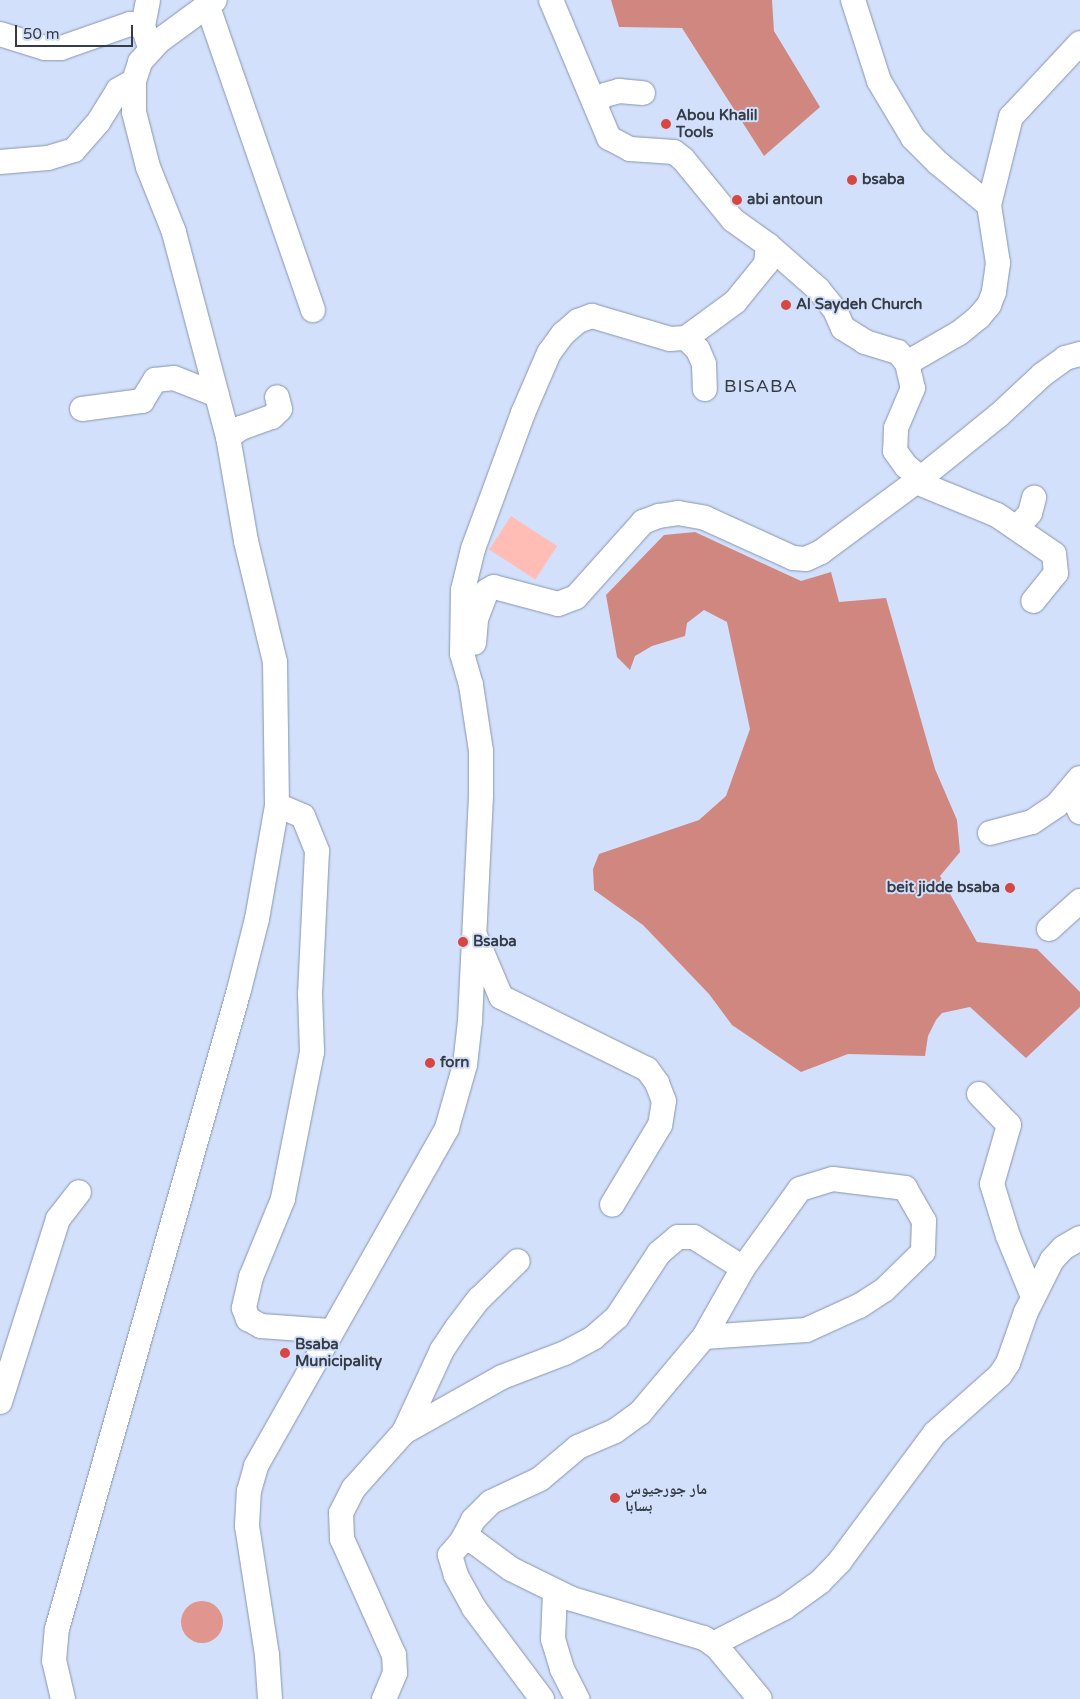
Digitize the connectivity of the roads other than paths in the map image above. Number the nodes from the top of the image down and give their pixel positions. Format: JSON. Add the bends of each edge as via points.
{"nodes":[{"id":1,"x":148,"y":0,"type":"edge"},
{"id":2,"x":551,"y":0,"type":"edge"},
{"id":3,"x":853,"y":0,"type":"edge"},
{"id":4,"x":211,"y":2,"type":"edge"},
{"id":5,"x":143,"y":26,"type":"junction"},
{"id":6,"x":0,"y":34,"type":"edge"},
{"id":7,"x":1080,"y":43,"type":"edge"},
{"id":8,"x":151,"y":50,"type":"junction"},
{"id":9,"x":134,"y":81,"type":"junction"},
{"id":10,"x":643,"y":93,"type":"dead end"},
{"id":11,"x":594,"y":102,"type":"junction"},
{"id":12,"x":0,"y":162,"type":"edge"},
{"id":13,"x":989,"y":205,"type":"junction"},
{"id":14,"x":768,"y":245,"type":"junction"},
{"id":15,"x":313,"y":310,"type":"dead end"},
{"id":16,"x":686,"y":338,"type":"junction"},
{"id":17,"x":1080,"y":354,"type":"edge"},
{"id":18,"x":907,"y":364,"type":"junction"},
{"id":19,"x":705,"y":389,"type":"dead end"},
{"id":20,"x":217,"y":395,"type":"junction"},
{"id":21,"x":277,"y":397,"type":"dead end"},
{"id":22,"x":82,"y":410,"type":"dead end"},
{"id":23,"x":228,"y":437,"type":"junction"},
{"id":24,"x":918,"y":480,"type":"junction"},
{"id":25,"x":1034,"y":498,"type":"dead end"},
{"id":26,"x":1017,"y":528,"type":"junction"},
{"id":27,"x":1033,"y":601,"type":"dead end"},
{"id":28,"x":471,"y":685,"type":"junction"},
{"id":29,"x":1077,"y":793,"type":"edge"},
{"id":30,"x":277,"y":805,"type":"junction"},
{"id":31,"x":990,"y":833,"type":"dead end"},
{"id":32,"x":1080,"y":901,"type":"edge"},
{"id":33,"x":1049,"y":929,"type":"dead end"},
{"id":34,"x":473,"y":932,"type":"junction"},
{"id":35,"x":979,"y":1094,"type":"dead end"},
{"id":36,"x":79,"y":1192,"type":"dead end"},
{"id":37,"x":612,"y":1205,"type":"dead end"},
{"id":38,"x":1080,"y":1238,"type":"edge"},
{"id":39,"x":518,"y":1261,"type":"dead end"},
{"id":40,"x":743,"y":1268,"type":"junction"},
{"id":41,"x":1033,"y":1297,"type":"junction"},
{"id":42,"x":330,"y":1331,"type":"junction"},
{"id":43,"x":704,"y":1337,"type":"junction"},
{"id":44,"x":0,"y":1402,"type":"edge"},
{"id":45,"x":404,"y":1432,"type":"junction"},
{"id":46,"x":462,"y":1541,"type":"junction"},
{"id":47,"x":555,"y":1592,"type":"junction"},
{"id":48,"x":714,"y":1644,"type":"junction"},
{"id":49,"x":63,"y":1699,"type":"edge"},
{"id":50,"x":270,"y":1699,"type":"edge"},
{"id":51,"x":384,"y":1699,"type":"edge"},
{"id":52,"x":542,"y":1699,"type":"edge"},
{"id":53,"x":577,"y":1699,"type":"edge"},
{"id":54,"x":760,"y":1699,"type":"edge"}],
"edges":[{"from":1,"to":5,"type":"street"},
{"from":2,"to":11,"type":"street"},
{"from":3,"to":13,"type":"street","via":[[879,81],[913,138]]},
{"from":4,"to":8,"type":"street"},
{"from":4,"to":15,"type":"street"},
{"from":5,"to":6,"type":"street","via":[[130,24],[61,48],[44,48]]},
{"from":5,"to":8,"type":"street"},
{"from":7,"to":13,"type":"street","via":[[1011,117]]},
{"from":8,"to":9,"type":"street","via":[[140,62]]},
{"from":9,"to":12,"type":"street","via":[[118,90],[99,121],[74,150],[48,158]]},
{"from":9,"to":20,"type":"street","via":[[134,112],[148,167],[174,232]]},
{"from":10,"to":11,"type":"street","via":[[619,91]]},
{"from":11,"to":14,"type":"street","via":[[609,138],[630,149],[674,152],[733,220]]},
{"from":13,"to":18,"type":"street","via":[[998,263],[989,305],[959,333]]},
{"from":14,"to":16,"type":"street","via":[[766,264],[735,302]]},
{"from":14,"to":18,"type":"street","via":[[818,289],[835,310],[843,328],[865,342],[898,352]]},
{"from":16,"to":19,"type":"street","via":[[698,350],[704,364]]},
{"from":16,"to":28,"type":"street","via":[[670,339],[592,316],[578,321],[549,353],[495,487],[463,590],[462,654]]},
{"from":17,"to":24,"type":"street","via":[[1065,358],[1042,375],[999,415]]},
{"from":18,"to":24,"type":"street","via":[[913,388],[896,428],[895,451]]},
{"from":20,"to":22,"type":"street","via":[[174,378],[155,380],[142,401]]},
{"from":20,"to":23,"type":"street"},
{"from":21,"to":23,"type":"street","via":[[280,409],[272,417],[241,428]]},
{"from":23,"to":30,"type":"street","via":[[246,540],[271,596]]},
{"from":24,"to":26,"type":"street","via":[[984,509]]},
{"from":24,"to":28,"type":"street","via":[[821,552],[806,559],[793,558],[705,518],[678,513],[643,522],[576,597],[558,604],[494,587],[487,591],[476,619]]},
{"from":25,"to":26,"type":"street","via":[[1030,513]]},
{"from":26,"to":27,"type":"street","via":[[1054,554],[1057,564],[1048,586]]},
{"from":28,"to":34,"type":"street","via":[[481,751]]},
{"from":29,"to":31,"type":"street","via":[[1032,822]]},
{"from":30,"to":42,"type":"street","via":[[303,816],[317,851],[310,994],[312,1052],[282,1199],[251,1277],[244,1308],[248,1319],[261,1326]]},
{"from":30,"to":49,"type":"street","via":[[257,919],[239,990],[57,1629],[54,1661]]},
{"from":32,"to":33,"type":"street"},
{"from":34,"to":37,"type":"street","via":[[501,997],[647,1068],[657,1083],[664,1101],[660,1124]]},
{"from":34,"to":42,"type":"street","via":[[465,1065],[447,1128]]},
{"from":35,"to":41,"type":"street","via":[[1009,1125],[992,1184],[1008,1236]]},
{"from":36,"to":44,"type":"street","via":[[58,1219]]},
{"from":38,"to":41,"type":"street","via":[[1057,1253]]},
{"from":39,"to":45,"type":"street","via":[[479,1299],[442,1350]]},
{"from":40,"to":43,"type":"street"},
{"from":40,"to":43,"type":"street","via":[[800,1189],[833,1179],[905,1188],[924,1221],[922,1252],[891,1284],[859,1306],[806,1330]]},
{"from":40,"to":45,"type":"street","via":[[694,1237],[678,1237],[659,1253],[617,1317],[593,1338],[565,1353],[502,1377]]},
{"from":41,"to":48,"type":"street","via":[[1008,1363],[1000,1374],[935,1433],[836,1566],[784,1608]]},
{"from":42,"to":50,"type":"street","via":[[266,1444],[249,1491],[248,1547],[267,1655]]},
{"from":43,"to":46,"type":"street","via":[[634,1419],[578,1447],[540,1479],[491,1502],[469,1524]]},
{"from":45,"to":51,"type":"street","via":[[354,1488],[340,1523],[342,1539],[394,1655],[395,1673]]},
{"from":46,"to":47,"type":"street","via":[[472,1541],[511,1569]]},
{"from":46,"to":52,"type":"street","via":[[450,1555],[456,1575],[474,1608]]},
{"from":47,"to":48,"type":"street","via":[[690,1633]]},
{"from":47,"to":53,"type":"street","via":[[553,1639],[562,1669]]},
{"from":48,"to":54,"type":"street"}]}
